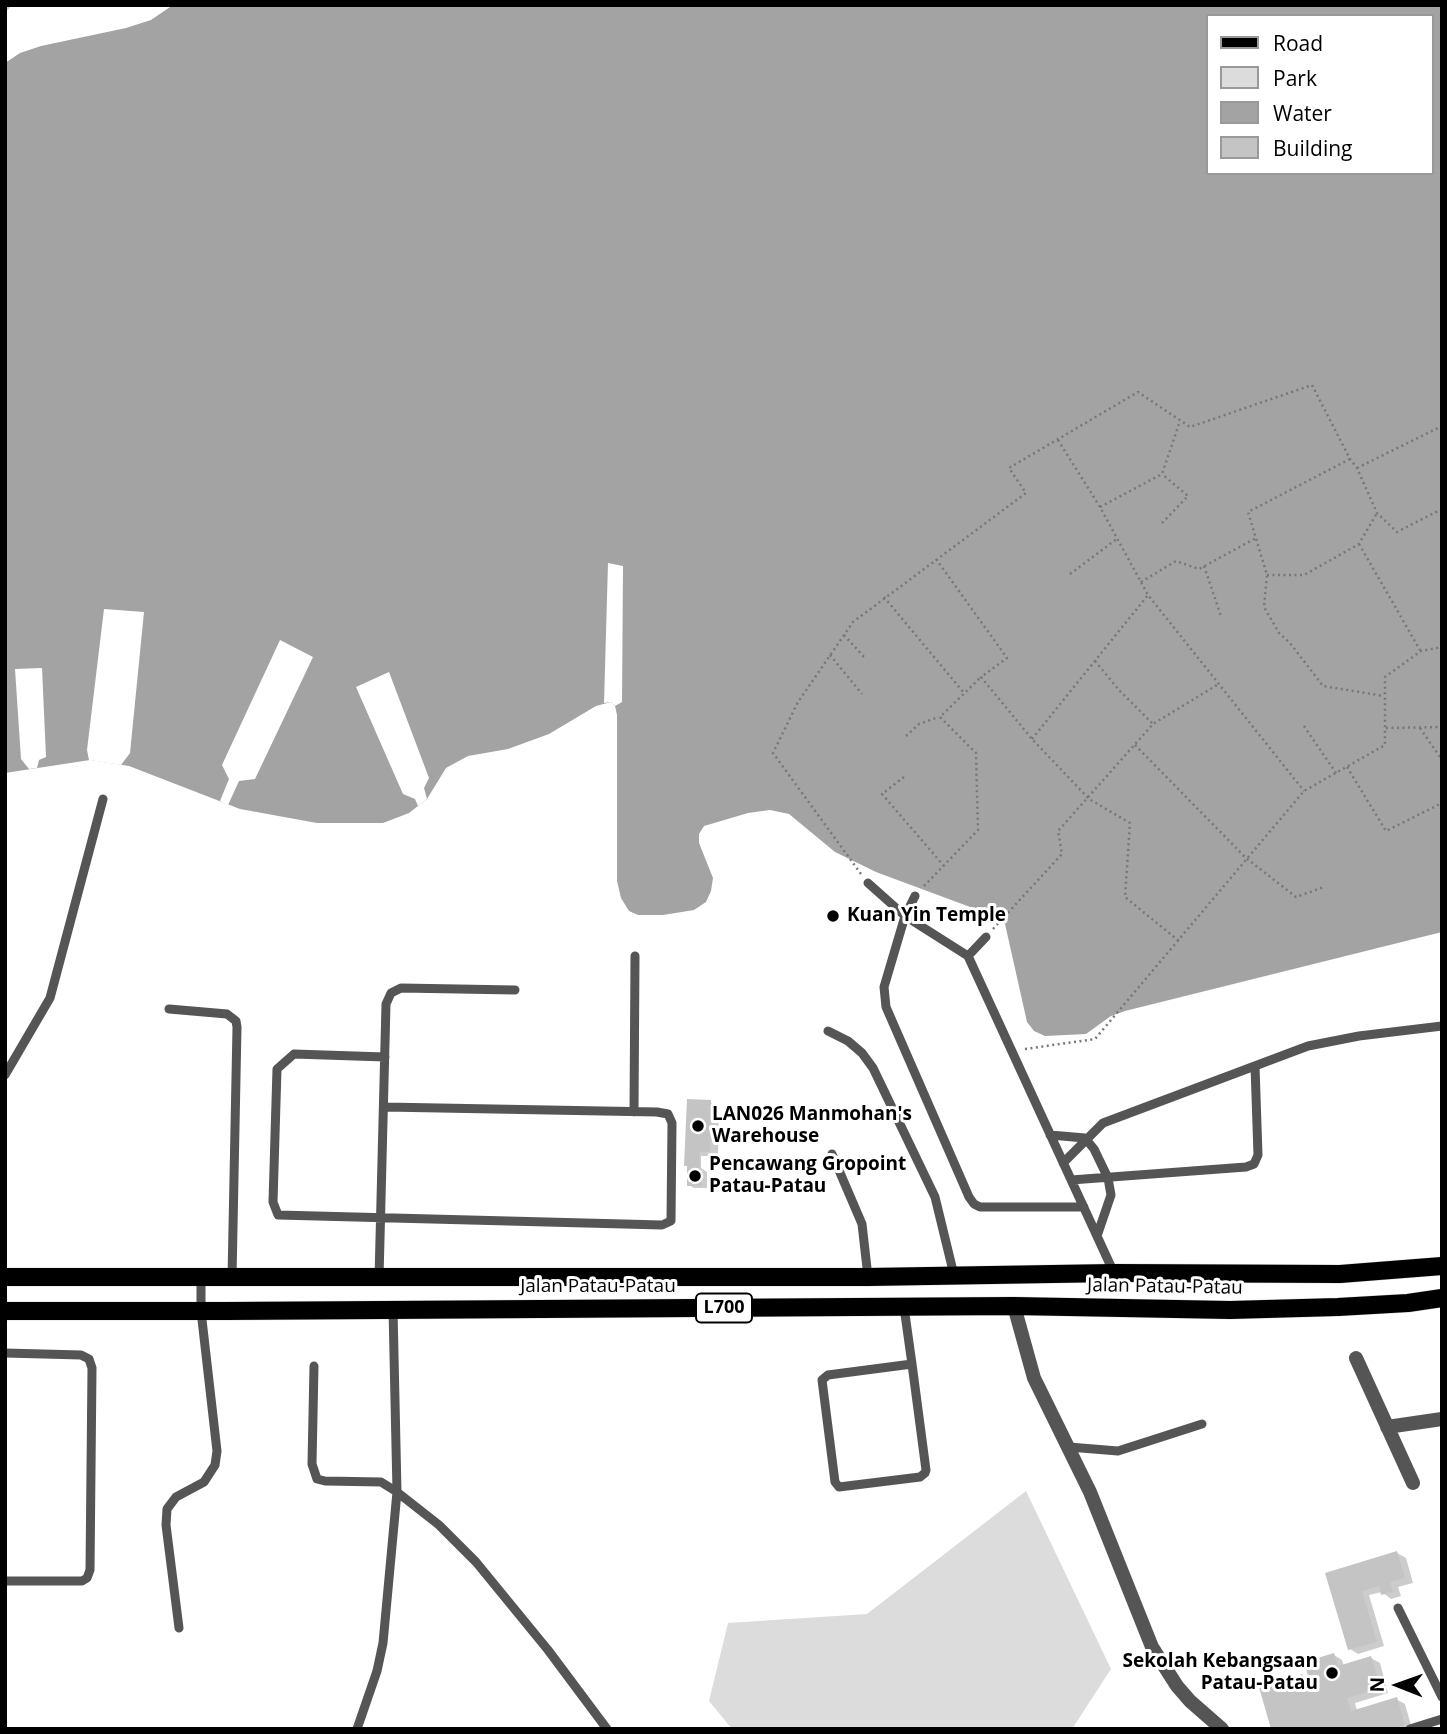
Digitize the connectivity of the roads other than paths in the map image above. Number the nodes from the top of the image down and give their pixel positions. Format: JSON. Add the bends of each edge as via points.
{"nodes":[{"id":1,"x":103,"y":799,"type":"dead end"},
{"id":2,"x":868,"y":883,"type":"road end"},
{"id":3,"x":915,"y":896,"type":"road end"},
{"id":4,"x":905,"y":916,"type":"junction"},
{"id":5,"x":986,"y":937,"type":"road end"},
{"id":6,"x":635,"y":956,"type":"dead end"},
{"id":7,"x":968,"y":956,"type":"junction"},
{"id":8,"x":515,"y":990,"type":"dead end"},
{"id":9,"x":169,"y":1009,"type":"dead end"},
{"id":10,"x":1442,"y":1026,"type":"edge"},
{"id":11,"x":828,"y":1031,"type":"dead end"},
{"id":12,"x":385,"y":1057,"type":"junction"},
{"id":13,"x":1255,"y":1066,"type":"junction"},
{"id":14,"x":5,"y":1075,"type":"edge"},
{"id":15,"x":385,"y":1107,"type":"junction"},
{"id":16,"x":634,"y":1112,"type":"junction"},
{"id":17,"x":1050,"y":1135,"type":"junction"},
{"id":18,"x":1085,"y":1138,"type":"junction"},
{"id":19,"x":832,"y":1154,"type":"dead end"},
{"id":20,"x":1063,"y":1163,"type":"junction"},
{"id":21,"x":1108,"y":1178,"type":"junction"},
{"id":22,"x":1071,"y":1180,"type":"junction"},
{"id":23,"x":1084,"y":1207,"type":"junction"},
{"id":24,"x":381,"y":1218,"type":"junction"},
{"id":25,"x":1097,"y":1236,"type":"junction"},
{"id":26,"x":1442,"y":1266,"type":"edge"},
{"id":27,"x":1114,"y":1273,"type":"junction"},
{"id":28,"x":954,"y":1275,"type":"junction"},
{"id":29,"x":5,"y":1277,"type":"edge"},
{"id":30,"x":867,"y":1277,"type":"junction"},
{"id":31,"x":201,"y":1278,"type":"junction"},
{"id":32,"x":232,"y":1278,"type":"junction"},
{"id":33,"x":379,"y":1278,"type":"junction"},
{"id":34,"x":1442,"y":1298,"type":"edge"},
{"id":35,"x":1014,"y":1306,"type":"junction"},
{"id":36,"x":904,"y":1307,"type":"junction"},
{"id":37,"x":393,"y":1310,"type":"junction"},
{"id":38,"x":5,"y":1311,"type":"edge"},
{"id":39,"x":201,"y":1311,"type":"junction"},
{"id":40,"x":5,"y":1353,"type":"edge"},
{"id":41,"x":1356,"y":1358,"type":"dead end"},
{"id":42,"x":912,"y":1364,"type":"junction"},
{"id":43,"x":314,"y":1366,"type":"dead end"},
{"id":44,"x":1442,"y":1419,"type":"edge"},
{"id":45,"x":1202,"y":1423,"type":"dead end"},
{"id":46,"x":1387,"y":1427,"type":"junction"},
{"id":47,"x":1069,"y":1447,"type":"junction"},
{"id":48,"x":1413,"y":1483,"type":"dead end"},
{"id":49,"x":397,"y":1492,"type":"junction"},
{"id":50,"x":5,"y":1581,"type":"edge"},
{"id":51,"x":1398,"y":1608,"type":"dead end"},
{"id":52,"x":179,"y":1628,"type":"dead end"},
{"id":53,"x":1442,"y":1697,"type":"edge"},
{"id":54,"x":1442,"y":1719,"type":"edge"},
{"id":55,"x":357,"y":1729,"type":"edge"},
{"id":56,"x":607,"y":1729,"type":"edge"},
{"id":57,"x":1222,"y":1729,"type":"edge"},
{"id":58,"x":1410,"y":1729,"type":"edge"}],
"edges":[{"from":1,"to":14,"type":"lane","via":[[50,998]]},
{"from":2,"to":4,"type":"lane"},
{"from":3,"to":4,"type":"lane"},
{"from":4,"to":7,"type":"lane"},
{"from":4,"to":23,"type":"lane","via":[[883,998],[969,1197],[980,1207]]},
{"from":5,"to":7,"type":"lane"},
{"from":6,"to":16,"type":"lane"},
{"from":7,"to":17,"type":"lane"},
{"from":8,"to":12,"type":"lane","via":[[401,988],[390,993]]},
{"from":9,"to":32,"type":"lane","via":[[226,1014],[236,1021]]},
{"from":10,"to":13,"type":"lane","via":[[1308,1046]]},
{"from":11,"to":28,"type":"lane","via":[[848,1041],[873,1069],[935,1197]]},
{"from":12,"to":15,"type":"lane"},
{"from":12,"to":24,"type":"lane","via":[[294,1054],[276,1069],[273,1202],[278,1215]]},
{"from":13,"to":18,"type":"lane","via":[[1103,1123]]},
{"from":13,"to":21,"type":"lane","via":[[1258,1155],[1254,1164]]},
{"from":15,"to":16,"type":"lane"},
{"from":15,"to":24,"type":"lane"},
{"from":16,"to":24,"type":"lane","via":[[668,1114],[672,1123],[671,1221],[662,1225]]},
{"from":17,"to":18,"type":"lane"},
{"from":17,"to":20,"type":"lane"},
{"from":18,"to":20,"type":"lane"},
{"from":18,"to":21,"type":"lane"},
{"from":19,"to":30,"type":"lane","via":[[862,1224]]},
{"from":20,"to":22,"type":"lane"},
{"from":21,"to":22,"type":"lane"},
{"from":21,"to":25,"type":"lane","via":[[1111,1195]]},
{"from":22,"to":23,"type":"lane"},
{"from":23,"to":25,"type":"lane"},
{"from":24,"to":33,"type":"lane"},
{"from":25,"to":27,"type":"lane"},
{"from":26,"to":27,"type":"main road","name":"Jalan Patau-Patau","number":"L700","via":[[1340,1274]]},
{"from":27,"to":28,"type":"main road","name":"Jalan Patau-Patau","number":"L700"},
{"from":28,"to":30,"type":"main road","name":"Jalan Patau-Patau","number":"L700"},
{"from":29,"to":31,"type":"main road","name":"Jalan Patau-Patau","number":"L700"},
{"from":30,"to":33,"type":"main road","name":"Jalan Patau-Patau","number":"L700"},
{"from":31,"to":32,"type":"main road","name":"Jalan Patau-Patau","number":"L700"},
{"from":31,"to":39,"type":"lane"},
{"from":32,"to":33,"type":"main road","name":"Jalan Patau-Patau","number":"L700"},
{"from":34,"to":35,"type":"main road","name":"Jalan Patau-Patau","number":"L700","via":[[1230,1310]]},
{"from":35,"to":36,"type":"main road","name":"Jalan Patau-Patau","number":"L700"},
{"from":35,"to":47,"type":"street","via":[[1034,1378]]},
{"from":36,"to":37,"type":"main road","name":"Jalan Patau-Patau","number":"L700"},
{"from":36,"to":42,"type":"lane"},
{"from":37,"to":39,"type":"main road","name":"Jalan Patau-Patau","number":"L700"},
{"from":37,"to":49,"type":"lane"},
{"from":38,"to":39,"type":"main road","name":"Jalan Patau-Patau","number":"L700"},
{"from":39,"to":52,"type":"lane","via":[[217,1451],[215,1465],[204,1482],[176,1497],[167,1509]]},
{"from":40,"to":50,"type":"lane","via":[[81,1355],[89,1359],[92,1381],[87,1577],[82,1581]]},
{"from":41,"to":46,"type":"street"},
{"from":42,"to":42,"type":"lane","via":[[925,1473],[839,1488],[822,1380],[828,1375]]},
{"from":43,"to":49,"type":"lane","via":[[312,1464],[317,1479],[381,1482]]},
{"from":44,"to":46,"type":"street"},
{"from":45,"to":47,"type":"lane","via":[[1118,1451]]},
{"from":46,"to":48,"type":"street"},
{"from":47,"to":57,"type":"street","via":[[1152,1647],[1177,1686]]},
{"from":49,"to":55,"type":"lane","via":[[383,1643]]},
{"from":49,"to":56,"type":"lane","via":[[476,1562]]},
{"from":51,"to":53,"type":"lane"},
{"from":54,"to":58,"type":"lane"}]}
